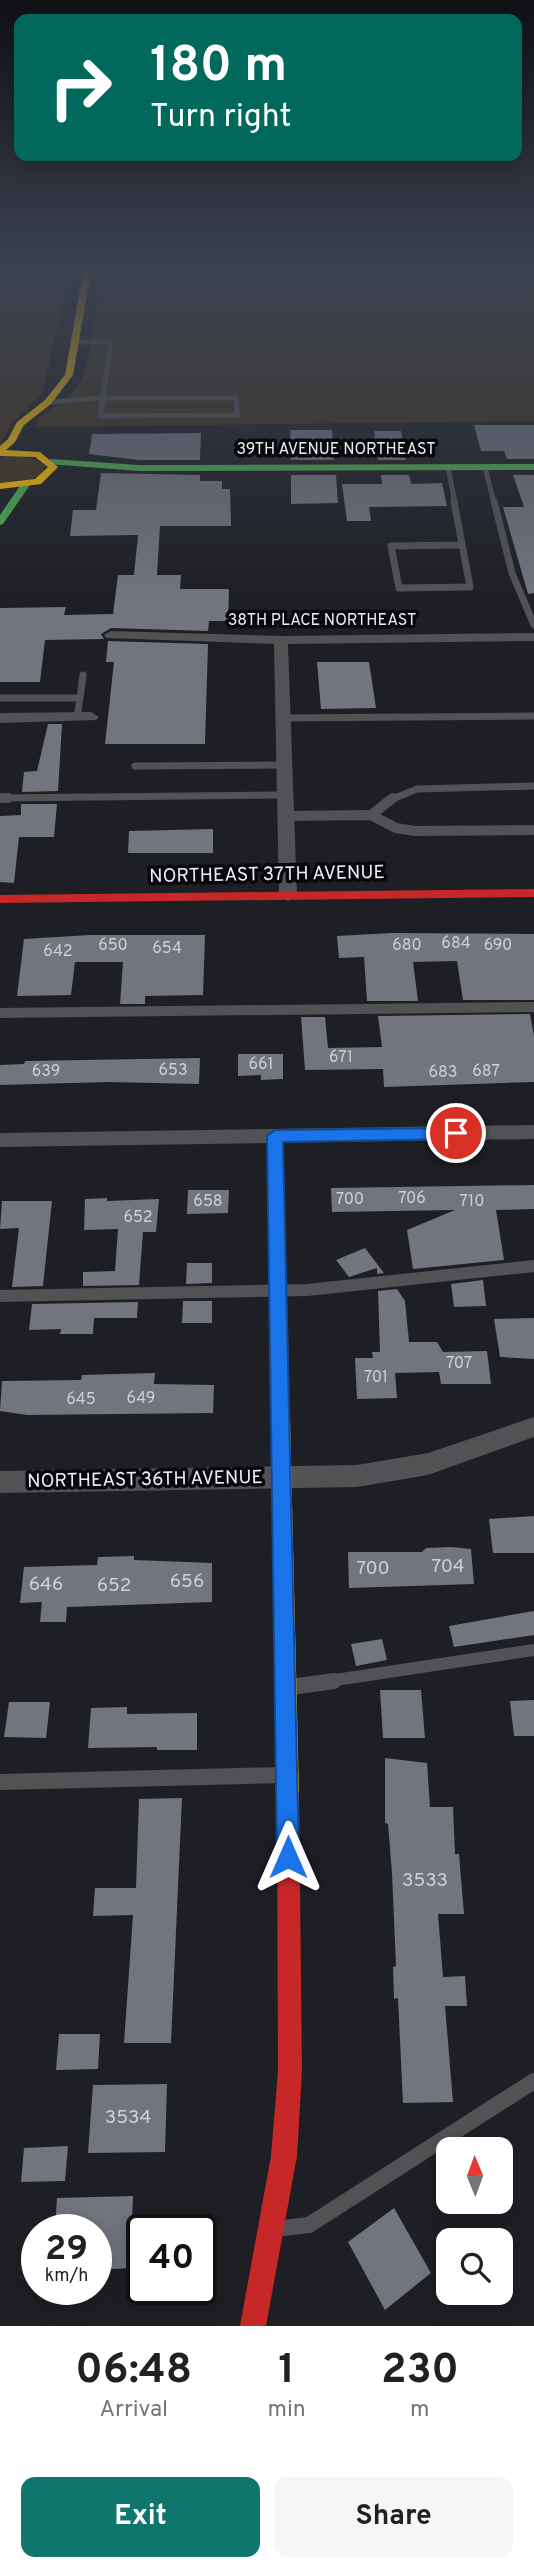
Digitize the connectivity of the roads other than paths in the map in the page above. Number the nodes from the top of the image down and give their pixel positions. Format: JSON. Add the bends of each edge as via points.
{"nodes":[{"id":1,"x":65,"y":381,"type":"edge"},
{"id":2,"x":105,"y":381,"type":"edge"},
{"id":3,"x":102,"y":398,"type":"junction"},
{"id":4,"x":48,"y":402,"type":"junction"},
{"id":5,"x":26,"y":420,"type":"junction"},
{"id":6,"x":0,"y":452,"type":"edge"},
{"id":7,"x":45,"y":464,"type":"junction"},
{"id":8,"x":448,"y":467,"type":"junction"},
{"id":9,"x":485,"y":467,"type":"junction"},
{"id":10,"x":534,"y":467,"type":"edge"},
{"id":11,"x":25,"y":485,"type":"junction"},
{"id":12,"x":0,"y":486,"type":"edge"},
{"id":13,"x":0,"y":522,"type":"edge"},
{"id":14,"x":461,"y":545,"type":"junction"},
{"id":15,"x":524,"y":604,"type":"junction"},
{"id":16,"x":534,"y":604,"type":"edge"},
{"id":17,"x":534,"y":625,"type":"edge"},
{"id":18,"x":111,"y":635,"type":"dead end"},
{"id":19,"x":534,"y":637,"type":"edge"},
{"id":20,"x":282,"y":640,"type":"junction"},
{"id":21,"x":83,"y":675,"type":"dead end"},
{"id":22,"x":0,"y":698,"type":"edge"},
{"id":23,"x":80,"y":698,"type":"junction"},
{"id":24,"x":534,"y":716,"type":"edge"},
{"id":25,"x":84,"y":717,"type":"joint"},
{"id":26,"x":0,"y":718,"type":"edge"},
{"id":27,"x":282,"y":718,"type":"junction"},
{"id":28,"x":284,"y":765,"type":"junction"},
{"id":29,"x":135,"y":766,"type":"dead end"},
{"id":30,"x":534,"y":786,"type":"edge"},
{"id":31,"x":286,"y":795,"type":"junction"},
{"id":32,"x":0,"y":798,"type":"edge"},
{"id":33,"x":371,"y":815,"type":"junction"},
{"id":34,"x":287,"y":816,"type":"junction"},
{"id":35,"x":534,"y":830,"type":"edge"},
{"id":36,"x":534,"y":893,"type":"edge"},
{"id":37,"x":288,"y":896,"type":"junction"},
{"id":38,"x":0,"y":899,"type":"edge"},
{"id":39,"x":534,"y":1007,"type":"edge"},
{"id":40,"x":0,"y":1013,"type":"edge"},
{"id":41,"x":534,"y":1132,"type":"edge"},
{"id":42,"x":275,"y":1136,"type":"junction"},
{"id":43,"x":0,"y":1140,"type":"edge"},
{"id":44,"x":534,"y":1266,"type":"edge"},
{"id":45,"x":278,"y":1291,"type":"junction"},
{"id":46,"x":0,"y":1296,"type":"edge"},
{"id":47,"x":534,"y":1427,"type":"edge"},
{"id":48,"x":282,"y":1477,"type":"junction"},
{"id":49,"x":0,"y":1482,"type":"edge"},
{"id":50,"x":534,"y":1650,"type":"edge"},
{"id":51,"x":286,"y":1688,"type":"junction"},
{"id":52,"x":288,"y":1775,"type":"junction"},
{"id":53,"x":0,"y":1783,"type":"edge"},
{"id":54,"x":534,"y":2081,"type":"edge"},
{"id":55,"x":270,"y":2229,"type":"junction"},
{"id":56,"x":253,"y":2326,"type":"edge"}],
"edges":[{"from":1,"to":4,"type":"street"},
{"from":2,"to":3,"type":"lane"},
{"from":3,"to":3,"type":"lane","via":[[236,398],[237,415],[100,416]]},
{"from":3,"to":4,"type":"lane"},
{"from":4,"to":5,"type":"street"},
{"from":5,"to":6,"type":"street"},
{"from":5,"to":7,"type":"street","via":[[29,444]]},
{"from":6,"to":7,"type":"street","name":"39TH AVENUE NORTHEAST"},
{"from":7,"to":8,"type":"street","name":"39TH AVENUE NORTHEAST"},
{"from":7,"to":11,"type":"street"},
{"from":8,"to":9,"type":"street","name":"39TH AVENUE NORTHEAST"},
{"from":8,"to":14,"type":"lane"},
{"from":9,"to":10,"type":"street","name":"39TH AVENUE NORTHEAST"},
{"from":9,"to":15,"type":"lane"},
{"from":11,"to":12,"type":"street"},
{"from":11,"to":13,"type":"street"},
{"from":14,"to":14,"type":"lane","via":[[470,587],[398,588],[391,547]]},
{"from":15,"to":16,"type":"lane"},
{"from":15,"to":17,"type":"lane"},
{"from":18,"to":20,"type":"street","name":"38TH PLACE NORTHEAST"},
{"from":19,"to":20,"type":"street","name":"38TH PLACE NORTHEAST"},
{"from":20,"to":27,"type":"street"},
{"from":21,"to":23,"type":"lane"},
{"from":22,"to":23,"type":"lane"},
{"from":23,"to":25,"type":"lane"},
{"from":24,"to":27,"type":"lane"},
{"from":25,"to":26,"type":"street"},
{"from":27,"to":28,"type":"street"},
{"from":28,"to":29,"type":"lane"},
{"from":28,"to":31,"type":"street"},
{"from":30,"to":33,"type":"lane","via":[[417,789],[395,796]]},
{"from":31,"to":32,"type":"lane"},
{"from":31,"to":34,"type":"street"},
{"from":33,"to":34,"type":"lane"},
{"from":33,"to":35,"type":"lane","via":[[396,828],[415,831]]},
{"from":34,"to":37,"type":"street"},
{"from":36,"to":37,"type":"street","name":"NORTHEAST 37TH AVENUE"},
{"from":37,"to":38,"type":"street","name":"NORTHEAST 37TH AVENUE"},
{"from":39,"to":40,"type":"lane"},
{"from":41,"to":42,"type":"street"},
{"from":42,"to":43,"type":"street"},
{"from":42,"to":45,"type":"street"},
{"from":44,"to":45,"type":"lane"},
{"from":45,"to":46,"type":"lane"},
{"from":45,"to":48,"type":"street"},
{"from":47,"to":48,"type":"street","name":"NORTHEAST 36TH AVENUE","via":[[428,1464],[357,1476]]},
{"from":48,"to":49,"type":"street","name":"NORTHEAST 36TH AVENUE"},
{"from":48,"to":51,"type":"street"},
{"from":50,"to":51,"type":"lane"},
{"from":51,"to":52,"type":"street"},
{"from":52,"to":53,"type":"lane"},
{"from":52,"to":55,"type":"street","via":[[290,2071],[284,2156]]},
{"from":54,"to":55,"type":"lane","via":[[309,2225]]},
{"from":55,"to":56,"type":"street"}]}
